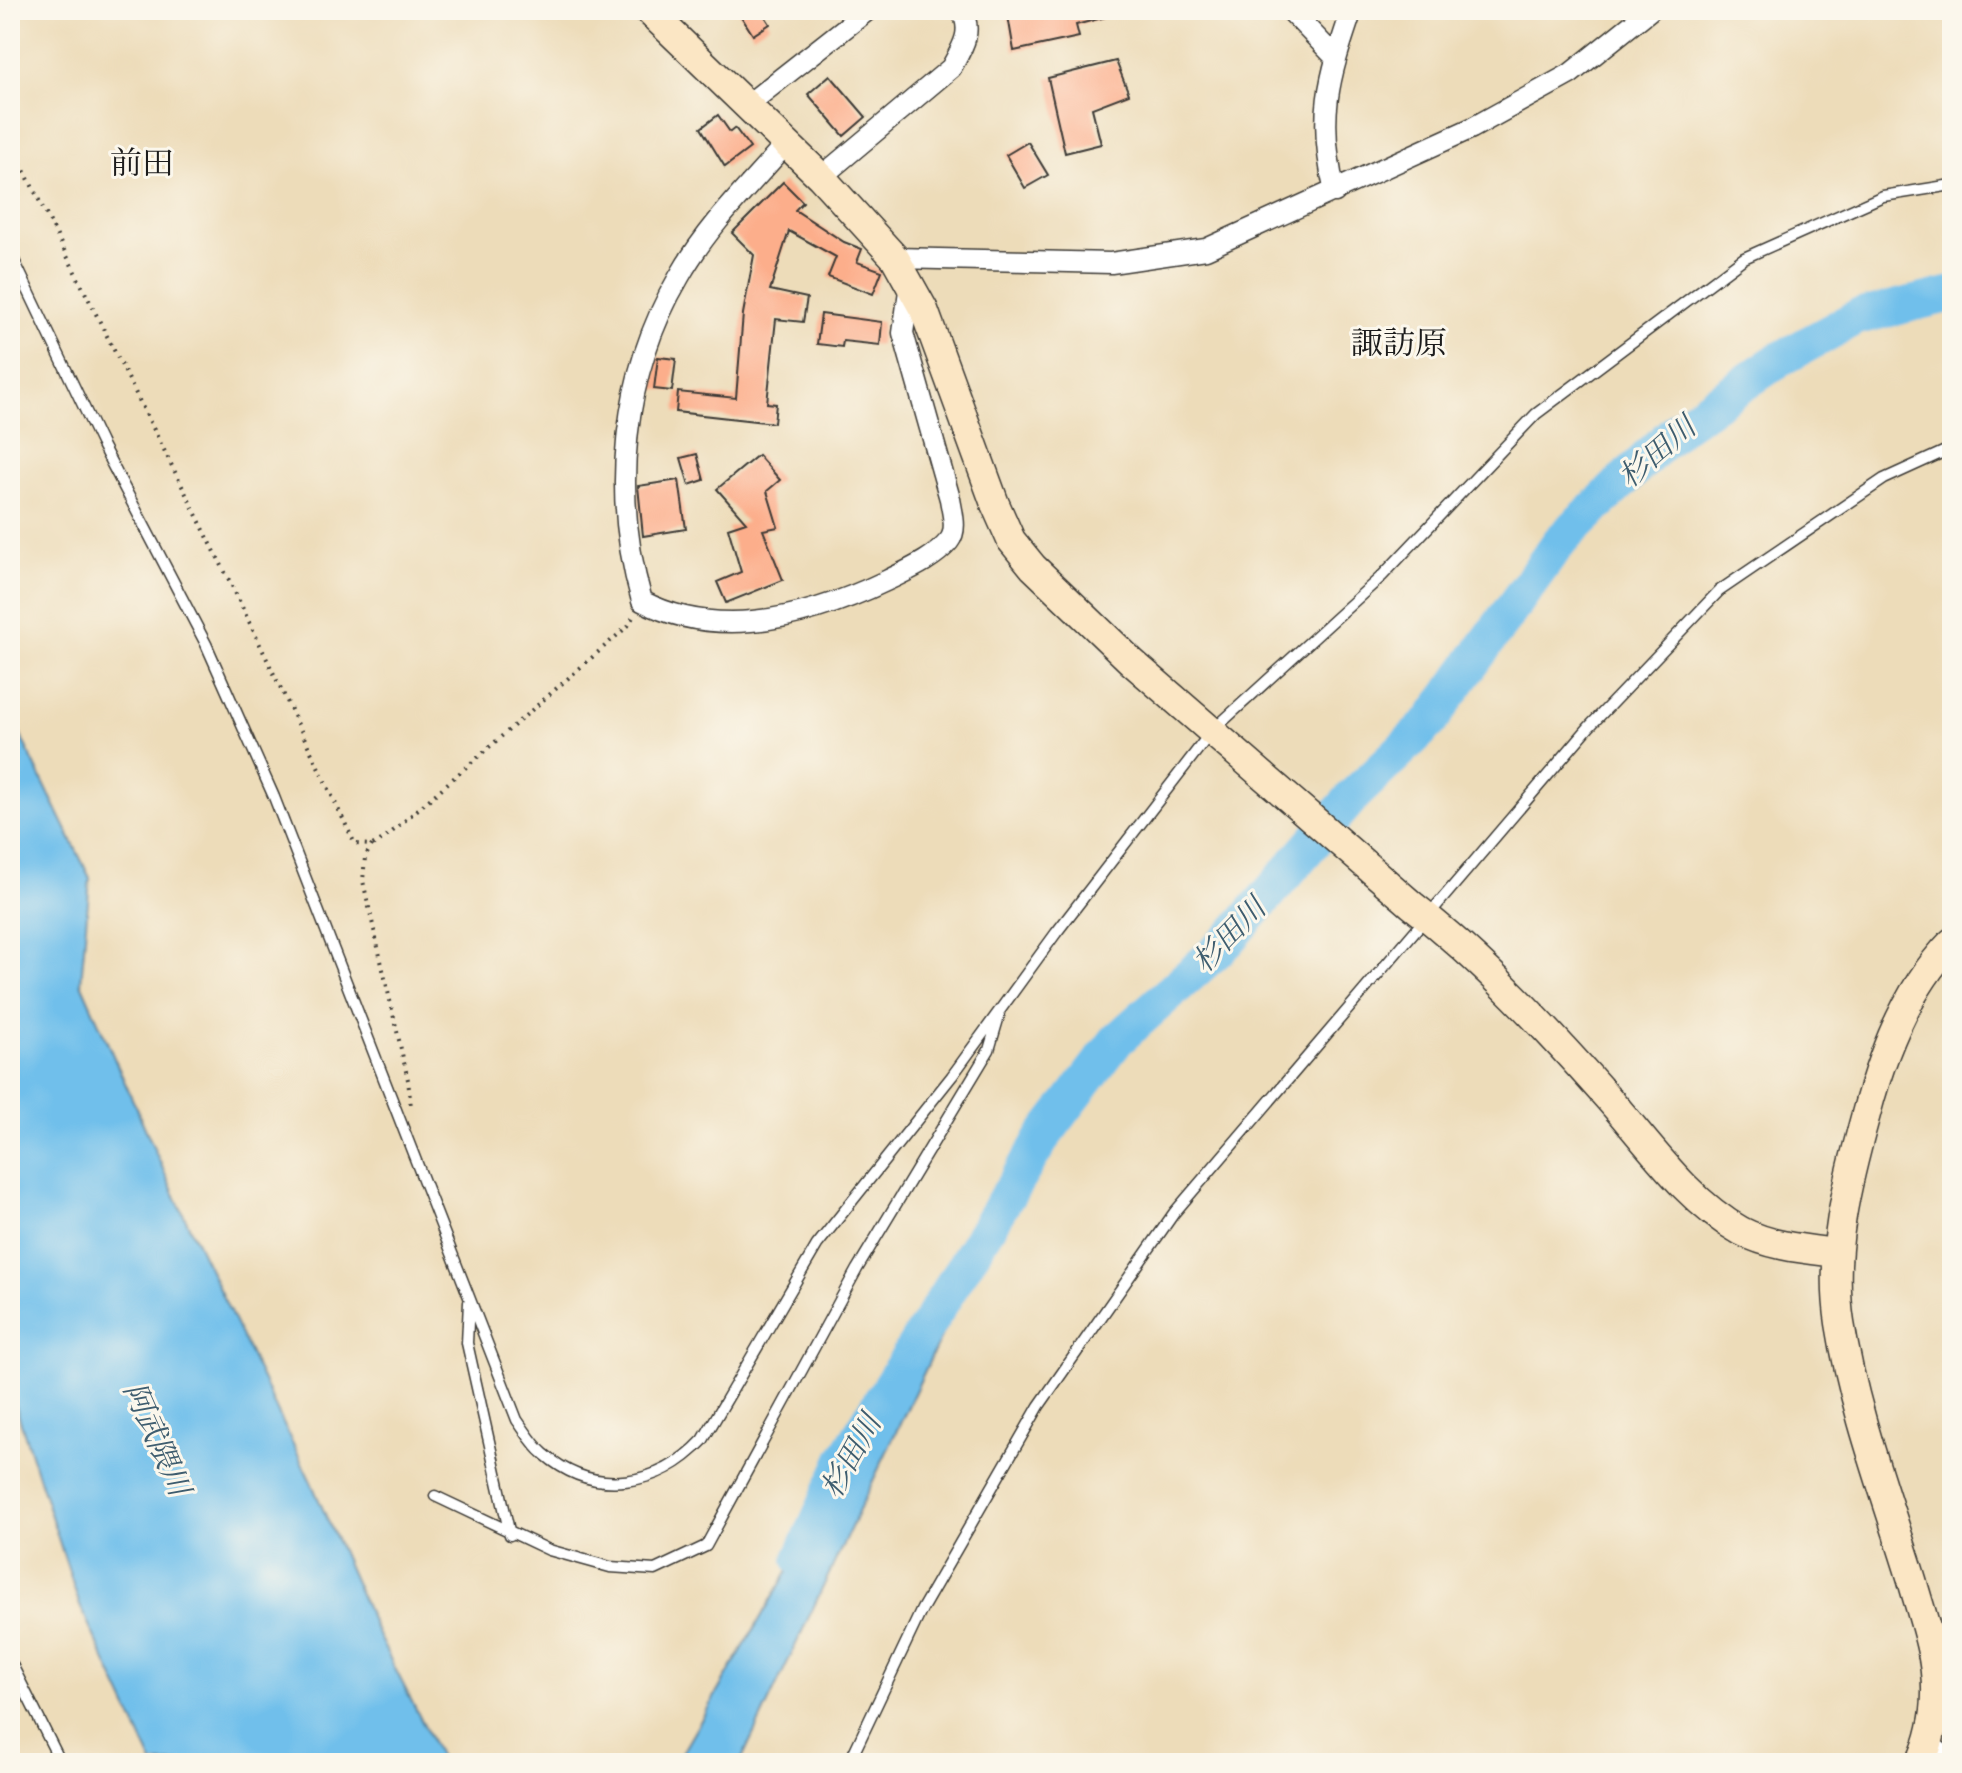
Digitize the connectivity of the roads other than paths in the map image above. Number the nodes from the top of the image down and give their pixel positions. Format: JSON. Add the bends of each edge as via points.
{"nodes":[{"id":1,"x":648,"y":10,"type":"edge"},
{"id":2,"x":868,"y":10,"type":"edge"},
{"id":3,"x":961,"y":10,"type":"edge"},
{"id":4,"x":1290,"y":10,"type":"edge"},
{"id":5,"x":1352,"y":10,"type":"edge"},
{"id":6,"x":1650,"y":10,"type":"edge"},
{"id":7,"x":1336,"y":58,"type":"junction"},
{"id":8,"x":746,"y":106,"type":"junction"},
{"id":9,"x":786,"y":144,"type":"junction"},
{"id":10,"x":821,"y":177,"type":"junction"},
{"id":11,"x":1952,"y":185,"type":"edge"},
{"id":12,"x":1335,"y":192,"type":"junction"},
{"id":13,"x":10,"y":252,"type":"edge"},
{"id":14,"x":895,"y":258,"type":"junction"},
{"id":15,"x":910,"y":284,"type":"junction"},
{"id":16,"x":1952,"y":448,"type":"edge"},
{"id":17,"x":1212,"y":731,"type":"junction"},
{"id":18,"x":1419,"y":911,"type":"junction"},
{"id":19,"x":1952,"y":942,"type":"edge"},
{"id":20,"x":1000,"y":1010,"type":"junction"},
{"id":21,"x":1836,"y":1253,"type":"junction"},
{"id":22,"x":469,"y":1297,"type":"junction"},
{"id":23,"x":435,"y":1496,"type":"dead end"},
{"id":24,"x":510,"y":1535,"type":"junction"},
{"id":25,"x":10,"y":1661,"type":"edge"},
{"id":26,"x":1933,"y":1756,"type":"edge"},
{"id":27,"x":61,"y":1763,"type":"edge"},
{"id":28,"x":849,"y":1763,"type":"edge"}],
"edges":[{"from":1,"to":8,"type":"street"},
{"from":2,"to":8,"type":"street"},
{"from":3,"to":10,"type":"street","via":[[968,21],[965,43],[951,68]]},
{"from":4,"to":7,"type":"street"},
{"from":5,"to":7,"type":"street"},
{"from":6,"to":12,"type":"street","via":[[1570,74],[1472,128]]},
{"from":7,"to":12,"type":"street","via":[[1324,109]]},
{"from":8,"to":9,"type":"street"},
{"from":9,"to":10,"type":"street"},
{"from":9,"to":15,"type":"street","via":[[719,219],[657,317],[623,459],[623,509],[642,601],[694,619],[758,622],[841,603],[918,565],[950,539],[950,499],[903,333]]},
{"from":10,"to":14,"type":"street"},
{"from":11,"to":17,"type":"lane","via":[[1883,196],[1744,258],[1536,414],[1382,576]]},
{"from":12,"to":14,"type":"street","via":[[1190,252],[1111,263]]},
{"from":13,"to":22,"type":"lane","via":[[101,443],[206,644],[255,754]]},
{"from":14,"to":15,"type":"street"},
{"from":15,"to":17,"type":"street","via":[[1011,540],[1064,600]]},
{"from":16,"to":18,"type":"lane","via":[[1884,479],[1719,591]]},
{"from":17,"to":18,"type":"street"},
{"from":17,"to":20,"type":"lane"},
{"from":18,"to":21,"type":"street","via":[[1453,937],[1562,1046],[1707,1209],[1744,1232],[1791,1247]]},
{"from":18,"to":28,"type":"lane","via":[[1174,1213],[1039,1406],[922,1609]]},
{"from":19,"to":21,"type":"street","via":[[1925,975],[1878,1071],[1850,1170]]},
{"from":20,"to":22,"type":"lane","via":[[817,1245],[703,1440],[657,1476],[626,1482],[593,1478],[542,1453],[517,1420]]},
{"from":20,"to":24,"type":"lane","via":[[989,1050],[857,1269],[706,1546],[655,1570],[610,1567]]},
{"from":21,"to":26,"type":"street","via":[[1851,1380],[1928,1637],[1936,1692]]},
{"from":22,"to":24,"type":"lane","via":[[467,1343]]},
{"from":23,"to":24,"type":"lane"},
{"from":25,"to":27,"type":"lane"}]}
